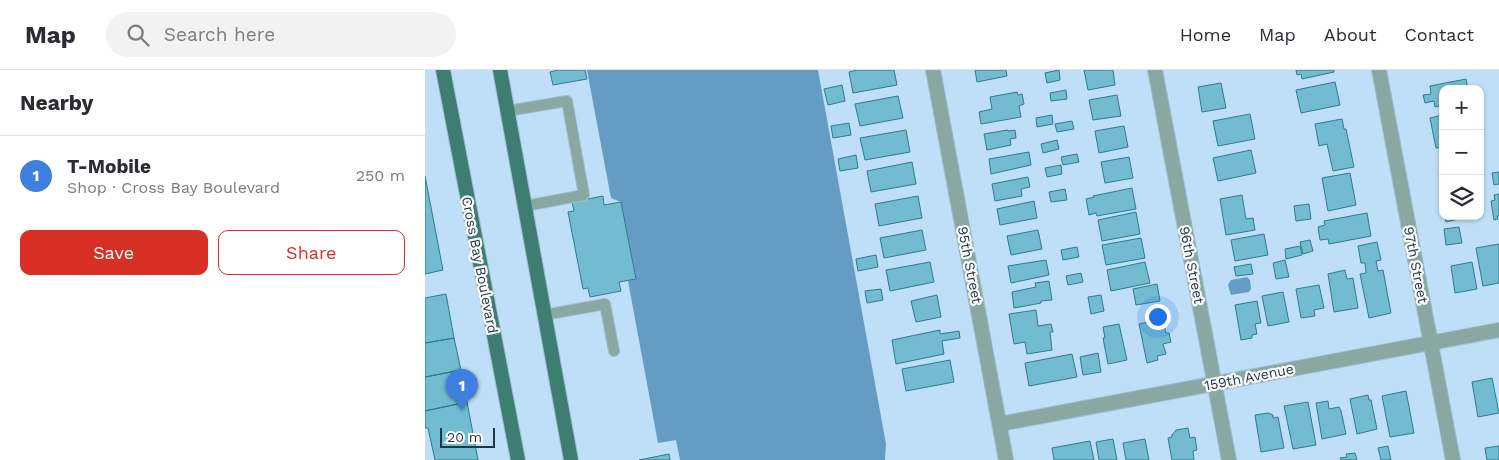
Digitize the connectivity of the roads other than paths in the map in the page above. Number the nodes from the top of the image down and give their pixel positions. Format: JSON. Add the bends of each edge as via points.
{"nodes":[{"id":1,"x":443,"y":70,"type":"edge"},
{"id":2,"x":500,"y":70,"type":"edge"},
{"id":3,"x":933,"y":70,"type":"edge"},
{"id":4,"x":1155,"y":70,"type":"edge"},
{"id":5,"x":1379,"y":70,"type":"edge"},
{"id":6,"x":507,"y":112,"type":"junction"},
{"id":7,"x":525,"y":206,"type":"junction"},
{"id":8,"x":544,"y":315,"type":"junction"},
{"id":9,"x":1499,"y":330,"type":"edge"},
{"id":10,"x":1431,"y":343,"type":"junction"},
{"id":11,"x":614,"y":351,"type":"dead end"},
{"id":12,"x":1215,"y":383,"type":"junction"},
{"id":13,"x":1000,"y":424,"type":"junction"},
{"id":14,"x":517,"y":460,"type":"edge"},
{"id":15,"x":571,"y":460,"type":"edge"},
{"id":16,"x":1007,"y":460,"type":"edge"},
{"id":17,"x":1229,"y":460,"type":"edge"},
{"id":18,"x":1453,"y":460,"type":"edge"}],
"edges":[{"from":1,"to":14,"type":"main road","name":"Cross Bay Boulevard"},
{"from":2,"to":6,"type":"main road"},
{"from":3,"to":13,"type":"street","name":"95th Street"},
{"from":4,"to":12,"type":"street","name":"96th Street"},
{"from":5,"to":10,"type":"street","name":"97th Street"},
{"from":6,"to":7,"type":"main road"},
{"from":6,"to":7,"type":"lane","via":[[567,101],[569,111],[584,195]]},
{"from":7,"to":8,"type":"main road"},
{"from":8,"to":11,"type":"lane","via":[[605,304]]},
{"from":8,"to":15,"type":"main road"},
{"from":9,"to":10,"type":"street","name":"159th Avenue"},
{"from":10,"to":12,"type":"street","name":"159th Avenue"},
{"from":10,"to":18,"type":"street","name":"97th Street"},
{"from":12,"to":13,"type":"street","name":"159th Avenue"},
{"from":12,"to":17,"type":"street","name":"96th Street"},
{"from":13,"to":16,"type":"street","name":"95th Street"}]}
